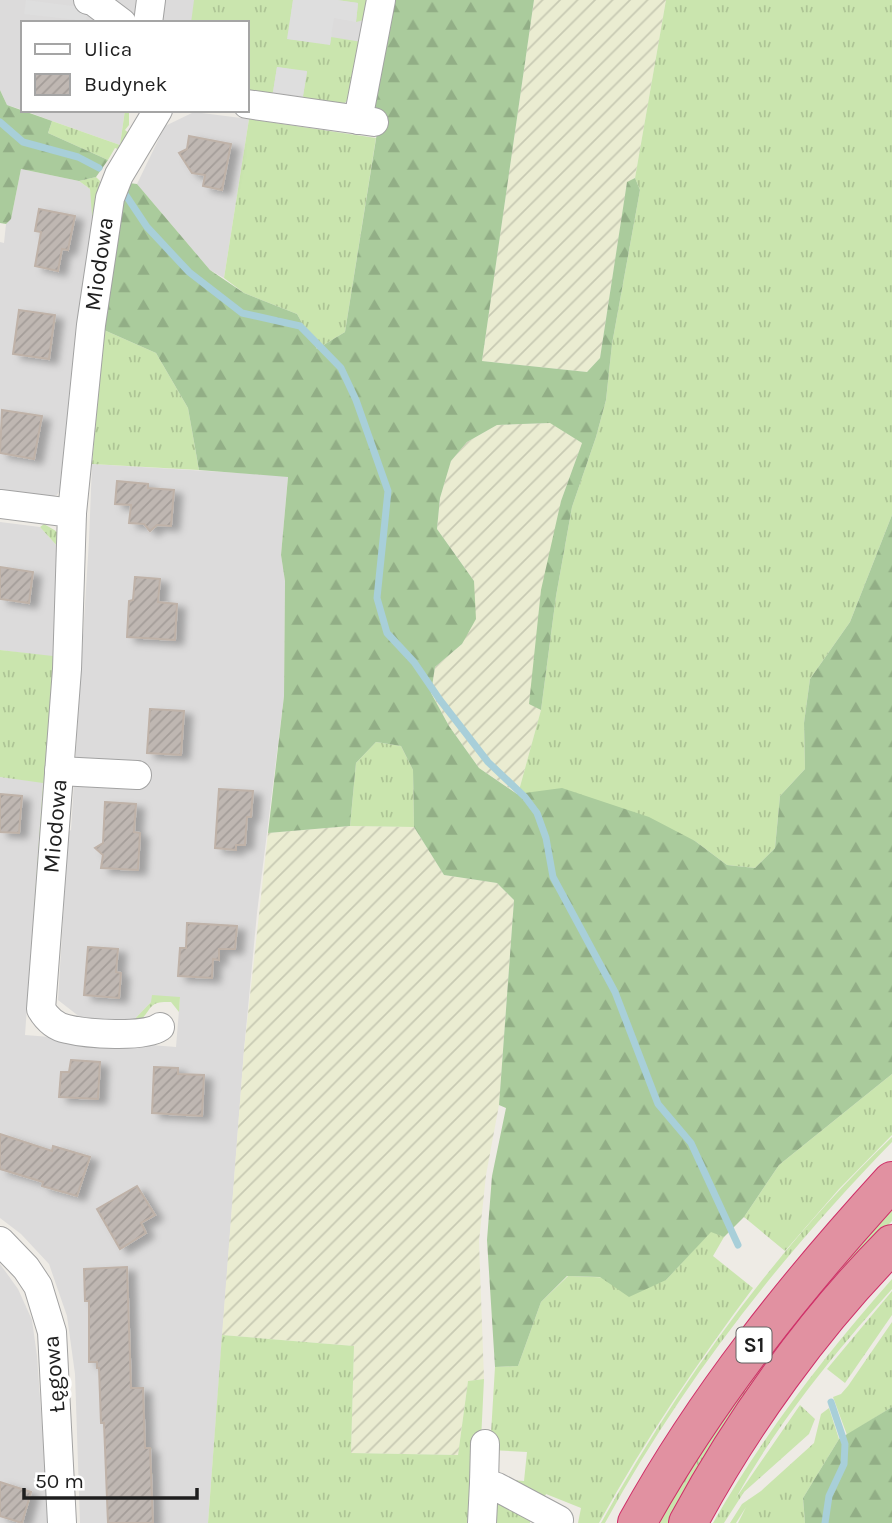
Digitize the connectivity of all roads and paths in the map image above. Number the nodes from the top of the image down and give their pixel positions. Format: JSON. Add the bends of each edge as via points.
{"nodes":[{"id":1,"x":88,"y":0,"type":"edge"},
{"id":2,"x":150,"y":0,"type":"edge"},
{"id":3,"x":381,"y":0,"type":"edge"},
{"id":4,"x":119,"y":21,"type":"edge"},
{"id":5,"x":148,"y":21,"type":"edge"},
{"id":6,"x":248,"y":104,"type":"edge"},
{"id":7,"x":156,"y":112,"type":"edge"},
{"id":8,"x":0,"y":504,"type":"edge"},
{"id":9,"x":72,"y":513,"type":"junction"},
{"id":10,"x":59,"y":771,"type":"junction"},
{"id":11,"x":137,"y":775,"type":"dead end"},
{"id":12,"x":160,"y":1027,"type":"dead end"},
{"id":13,"x":892,"y":1181,"type":"edge"},
{"id":14,"x":0,"y":1241,"type":"edge"},
{"id":15,"x":892,"y":1244,"type":"edge"},
{"id":16,"x":485,"y":1444,"type":"dead end"},
{"id":17,"x":484,"y":1483,"type":"junction"},
{"id":18,"x":62,"y":1523,"type":"edge"},
{"id":19,"x":482,"y":1523,"type":"edge"},
{"id":20,"x":556,"y":1523,"type":"edge"},
{"id":21,"x":637,"y":1523,"type":"edge"},
{"id":22,"x":688,"y":1523,"type":"edge"}],
"edges":[{"from":1,"to":4,"type":"street"},
{"from":2,"to":5,"type":"street"},
{"from":3,"to":6,"type":"street","via":[[366,121]]},
{"from":7,"to":9,"type":"street","name":"Miodowa","via":[[110,198],[90,325]]},
{"from":8,"to":9,"type":"street"},
{"from":9,"to":10,"type":"street","name":"Miodowa"},
{"from":10,"to":11,"type":"street"},
{"from":10,"to":12,"type":"street","name":"Miodowa","via":[[41,1009],[66,1029],[138,1035]]},
{"from":13,"to":21,"type":"highway","number":"S1","via":[[797,1289],[725,1384]]},
{"from":14,"to":18,"type":"street","name":"Łęgowa","via":[[38,1286],[52,1332]]},
{"from":15,"to":22,"type":"highway","number":"S1","via":[[831,1312],[758,1408]]},
{"from":16,"to":17,"type":"street"},
{"from":17,"to":19,"type":"street"},
{"from":17,"to":20,"type":"street","via":[[559,1520]]}]}
